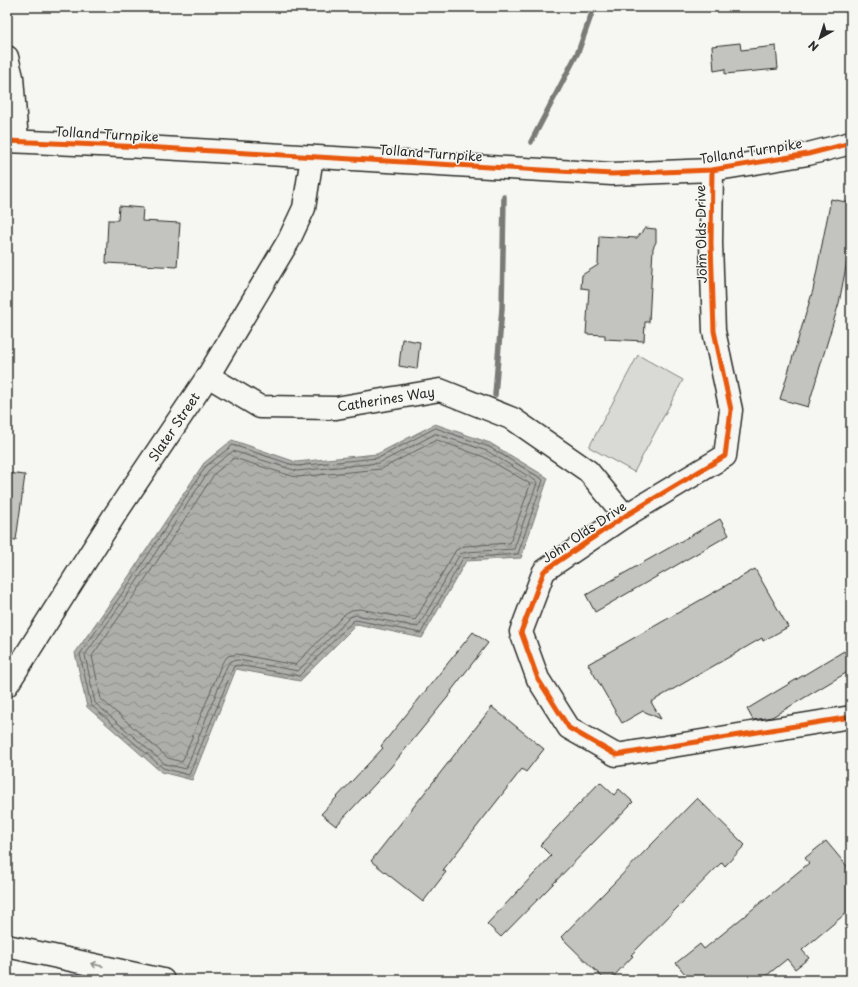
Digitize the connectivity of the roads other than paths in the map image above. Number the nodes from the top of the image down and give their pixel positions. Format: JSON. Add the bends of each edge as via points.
{"nodes":[{"id":1,"x":7,"y":57,"type":"edge"},
{"id":2,"x":12,"y":141,"type":"edge"},
{"id":3,"x":851,"y":144,"type":"edge"},
{"id":4,"x":312,"y":157,"type":"junction"},
{"id":5,"x":712,"y":170,"type":"junction"},
{"id":6,"x":208,"y":376,"type":"junction"},
{"id":7,"x":625,"y":516,"type":"junction"},
{"id":8,"x":7,"y":684,"type":"edge"},
{"id":9,"x":851,"y":717,"type":"edge"},
{"id":10,"x":7,"y":946,"type":"edge"},
{"id":11,"x":163,"y":980,"type":"edge"}],
"edges":[{"from":1,"to":2,"type":"main road","via":[[12,77]]},
{"from":2,"to":4,"type":"main road","name":"Tolland Turnpike"},
{"from":3,"to":5,"type":"main road","name":"Tolland Turnpike"},
{"from":4,"to":5,"type":"main road","name":"Tolland Turnpike","via":[[612,174]]},
{"from":4,"to":6,"type":"main road","name":"Slater Street","via":[[304,208],[289,240]]},
{"from":5,"to":7,"type":"main road","name":"John Olds Drive","via":[[714,331],[731,410],[725,456]]},
{"from":6,"to":7,"type":"main road","name":"Catherines Way","via":[[260,407],[336,408],[440,390],[512,419],[588,471]]},
{"from":6,"to":8,"type":"main road","name":"Slater Street","via":[[114,516]]},
{"from":7,"to":9,"type":"main road","name":"John Olds Drive","via":[[544,571],[522,632],[538,679],[569,728],[616,756]]},
{"from":11,"to":10,"type":"main road","one_way":true}]}
